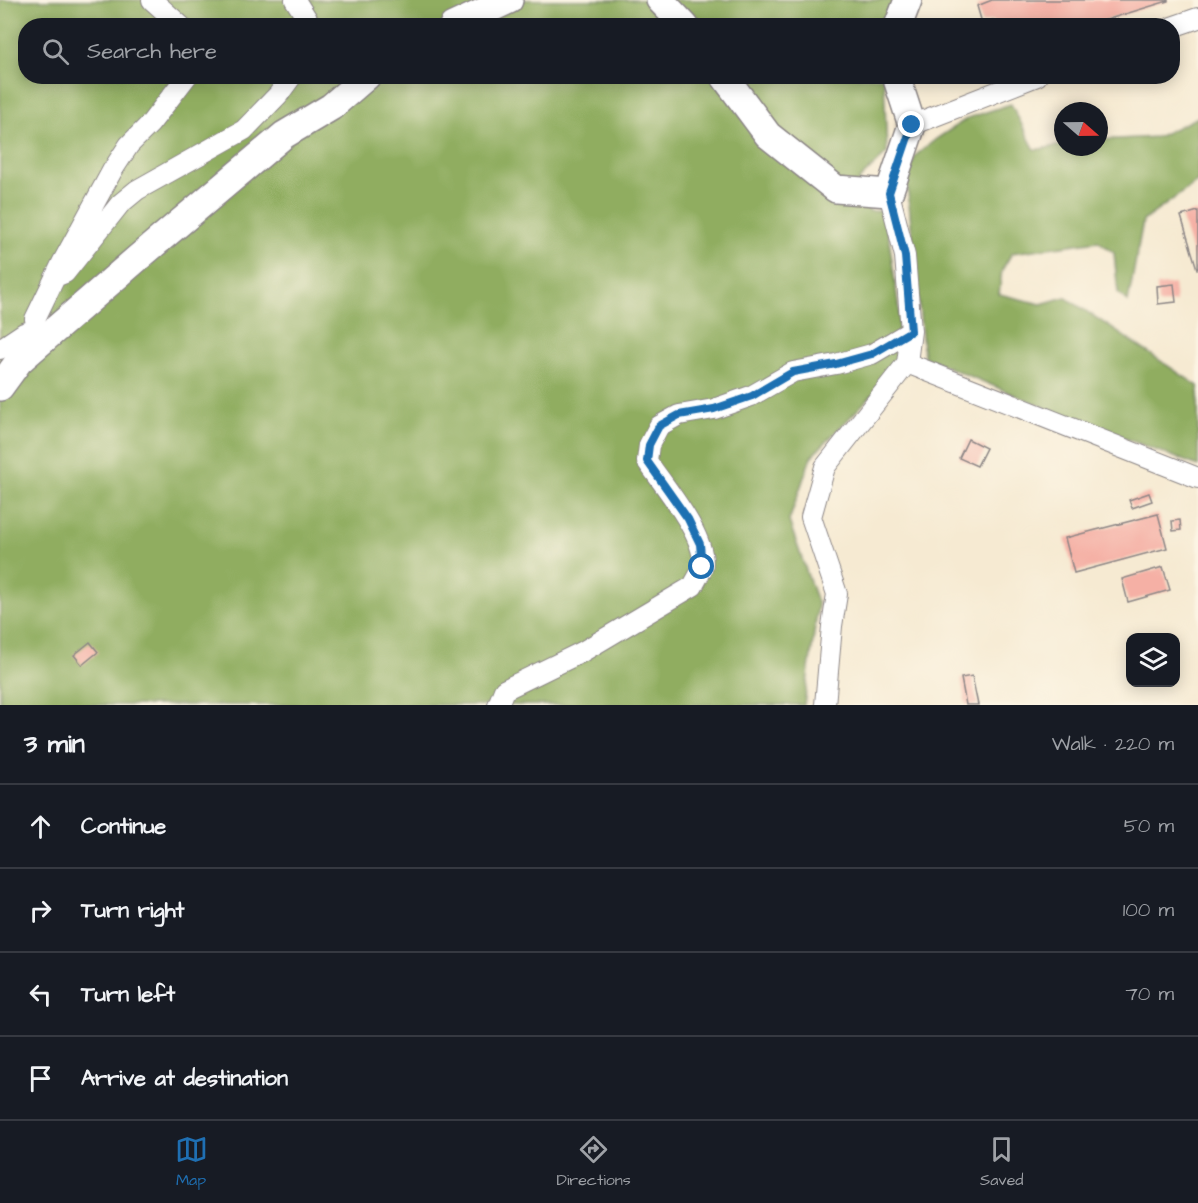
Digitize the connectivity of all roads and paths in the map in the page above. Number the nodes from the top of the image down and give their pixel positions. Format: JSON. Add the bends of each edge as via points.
{"nodes":[{"id":1,"x":152,"y":0,"type":"edge"},
{"id":2,"x":295,"y":0,"type":"edge"},
{"id":3,"x":509,"y":0,"type":"edge"},
{"id":4,"x":660,"y":0,"type":"edge"},
{"id":5,"x":908,"y":0,"type":"edge"},
{"id":6,"x":172,"y":18,"type":"edge"},
{"id":7,"x":306,"y":18,"type":"edge"},
{"id":8,"x":470,"y":18,"type":"edge"},
{"id":9,"x":677,"y":18,"type":"edge"},
{"id":10,"x":901,"y":18,"type":"edge"},
{"id":11,"x":1198,"y":18,"type":"edge"},
{"id":12,"x":1180,"y":24,"type":"edge"},
{"id":13,"x":181,"y":84,"type":"edge"},
{"id":14,"x":286,"y":84,"type":"edge"},
{"id":15,"x":358,"y":84,"type":"edge"},
{"id":16,"x":730,"y":84,"type":"edge"},
{"id":17,"x":899,"y":84,"type":"edge"},
{"id":18,"x":1015,"y":84,"type":"edge"},
{"id":19,"x":912,"y":125,"type":"junction"},
{"id":20,"x":889,"y":193,"type":"junction"},
{"id":21,"x":55,"y":278,"type":"junction"},
{"id":22,"x":911,"y":331,"type":"junction"},
{"id":23,"x":41,"y":334,"type":"junction"},
{"id":24,"x":0,"y":349,"type":"edge"},
{"id":25,"x":906,"y":363,"type":"junction"},
{"id":26,"x":0,"y":387,"type":"edge"},
{"id":27,"x":1198,"y":478,"type":"edge"},
{"id":28,"x":498,"y":705,"type":"edge"},
{"id":29,"x":825,"y":705,"type":"edge"}],
"edges":[{"from":1,"to":6,"type":"street"},
{"from":2,"to":7,"type":"street"},
{"from":3,"to":8,"type":"street"},
{"from":4,"to":9,"type":"street"},
{"from":5,"to":10,"type":"street"},
{"from":11,"to":12,"type":"street"},
{"from":13,"to":21,"type":"street","via":[[112,171]]},
{"from":14,"to":21,"type":"street","via":[[244,130],[137,190],[120,204],[65,273]]},
{"from":15,"to":23,"type":"street","via":[[331,107],[285,135]]},
{"from":16,"to":20,"type":"street","via":[[768,135],[836,189]]},
{"from":17,"to":19,"type":"street"},
{"from":18,"to":19,"type":"street"},
{"from":19,"to":20,"type":"street"},
{"from":20,"to":22,"type":"street","via":[[905,256]]},
{"from":21,"to":23,"type":"street","via":[[35,319]]},
{"from":22,"to":25,"type":"street"},
{"from":22,"to":28,"type":"street","via":[[872,354],[793,372],[752,396],[714,409],[679,415],[659,426],[649,445],[647,461],[688,519],[700,544],[702,567],[693,586],[582,652],[504,690]]},
{"from":23,"to":24,"type":"street","via":[[24,333]]},
{"from":23,"to":26,"type":"street"},
{"from":25,"to":27,"type":"street"},
{"from":25,"to":29,"type":"street","via":[[825,467],[811,517],[837,594]]}]}
